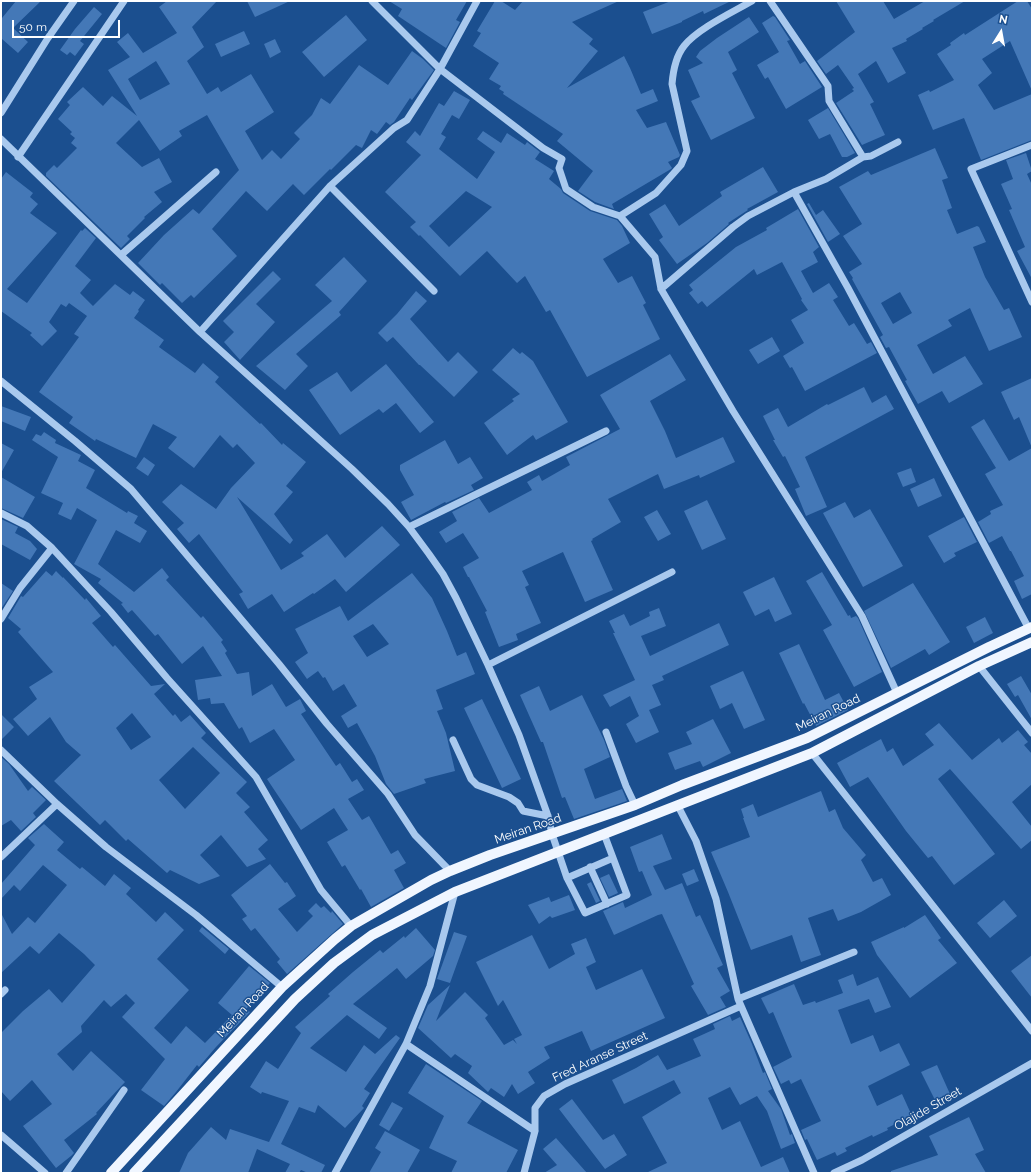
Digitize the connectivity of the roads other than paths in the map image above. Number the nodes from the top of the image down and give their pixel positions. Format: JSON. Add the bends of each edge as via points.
{"nodes":[{"id":1,"x":74,"y":1,"type":"edge"},
{"id":2,"x":124,"y":1,"type":"edge"},
{"id":3,"x":372,"y":1,"type":"edge"},
{"id":4,"x":477,"y":1,"type":"edge"},
{"id":5,"x":752,"y":1,"type":"edge"},
{"id":6,"x":770,"y":1,"type":"edge"},
{"id":7,"x":440,"y":69,"type":"junction"},
{"id":8,"x":1,"y":113,"type":"edge"},
{"id":9,"x":1,"y":140,"type":"edge"},
{"id":10,"x":898,"y":142,"type":"dead end"},
{"id":11,"x":1032,"y":145,"type":"edge"},
{"id":12,"x":18,"y":157,"type":"junction"},
{"id":13,"x":863,"y":157,"type":"junction"},
{"id":14,"x":216,"y":172,"type":"dead end"},
{"id":15,"x":330,"y":186,"type":"junction"},
{"id":16,"x":794,"y":192,"type":"junction"},
{"id":17,"x":620,"y":216,"type":"junction"},
{"id":18,"x":121,"y":255,"type":"junction"},
{"id":19,"x":661,"y":289,"type":"junction"},
{"id":20,"x":434,"y":291,"type":"dead end"},
{"id":21,"x":1032,"y":302,"type":"edge"},
{"id":22,"x":200,"y":332,"type":"junction"},
{"id":23,"x":1,"y":381,"type":"edge"},
{"id":24,"x":606,"y":431,"type":"dead end"},
{"id":25,"x":1,"y":513,"type":"edge"},
{"id":26,"x":409,"y":527,"type":"junction"},
{"id":27,"x":52,"y":548,"type":"junction"},
{"id":28,"x":672,"y":572,"type":"dead end"},
{"id":29,"x":1,"y":619,"type":"edge"},
{"id":30,"x":1030,"y":628,"type":"edge"},
{"id":31,"x":1032,"y":642,"type":"edge"},
{"id":32,"x":488,"y":665,"type":"junction"},
{"id":33,"x":979,"y":666,"type":"junction"},
{"id":34,"x":897,"y":693,"type":"junction"},
{"id":35,"x":606,"y":732,"type":"dead end"},
{"id":36,"x":1032,"y":733,"type":"edge"},
{"id":37,"x":452,"y":740,"type":"dead end"},
{"id":38,"x":1,"y":750,"type":"edge"},
{"id":39,"x":812,"y":753,"type":"junction"},
{"id":40,"x":57,"y":804,"type":"junction"},
{"id":41,"x":635,"y":805,"type":"junction"},
{"id":42,"x":678,"y":806,"type":"junction"},
{"id":43,"x":548,"y":816,"type":"junction"},
{"id":44,"x":552,"y":834,"type":"junction"},
{"id":45,"x":604,"y":834,"type":"junction"},
{"id":46,"x":558,"y":853,"type":"junction"},
{"id":47,"x":1,"y":857,"type":"edge"},
{"id":48,"x":613,"y":858,"type":"junction"},
{"id":49,"x":590,"y":867,"type":"junction"},
{"id":50,"x":450,"y":871,"type":"junction"},
{"id":51,"x":567,"y":878,"type":"junction"},
{"id":52,"x":455,"y":892,"type":"junction"},
{"id":53,"x":606,"y":904,"type":"junction"},
{"id":54,"x":351,"y":926,"type":"junction"},
{"id":55,"x":854,"y":952,"type":"dead end"},
{"id":56,"x":282,"y":987,"type":"junction"},
{"id":57,"x":738,"y":999,"type":"junction"},
{"id":58,"x":741,"y":1006,"type":"junction"},
{"id":59,"x":1032,"y":1031,"type":"edge"},
{"id":60,"x":406,"y":1044,"type":"junction"},
{"id":61,"x":1032,"y":1063,"type":"edge"},
{"id":62,"x":124,"y":1090,"type":"dead end"},
{"id":63,"x":535,"y":1131,"type":"junction"},
{"id":64,"x":1,"y":1135,"type":"edge"},
{"id":65,"x":45,"y":1173,"type":"edge"},
{"id":66,"x":66,"y":1173,"type":"edge"},
{"id":67,"x":111,"y":1173,"type":"edge"},
{"id":68,"x":134,"y":1173,"type":"edge"},
{"id":69,"x":334,"y":1173,"type":"edge"},
{"id":70,"x":524,"y":1173,"type":"edge"},
{"id":71,"x":814,"y":1173,"type":"edge"},
{"id":72,"x":834,"y":1173,"type":"edge"}],
"edges":[{"from":1,"to":8,"type":"street"},
{"from":2,"to":12,"type":"street"},
{"from":3,"to":7,"type":"street"},
{"from":4,"to":7,"type":"street"},
{"from":5,"to":17,"type":"street","via":[[694,36],[683,47],[672,84],[687,151],[682,165],[656,193]]},
{"from":6,"to":13,"type":"street","via":[[828,86],[829,100]]},
{"from":7,"to":15,"type":"street","via":[[407,120],[394,128]]},
{"from":7,"to":17,"type":"street","via":[[543,148],[562,159],[559,168],[566,189],[593,207]]},
{"from":9,"to":12,"type":"street"},
{"from":10,"to":13,"type":"street","via":[[871,156]]},
{"from":11,"to":21,"type":"street","via":[[971,169]]},
{"from":12,"to":18,"type":"street"},
{"from":13,"to":16,"type":"street","via":[[826,179]]},
{"from":14,"to":18,"type":"street"},
{"from":15,"to":20,"type":"street"},
{"from":15,"to":22,"type":"street"},
{"from":16,"to":19,"type":"street","via":[[748,216]]},
{"from":16,"to":30,"type":"street"},
{"from":17,"to":19,"type":"street","via":[[655,257]]},
{"from":18,"to":22,"type":"street"},
{"from":19,"to":34,"type":"street","via":[[733,411],[862,616]]},
{"from":22,"to":26,"type":"street","via":[[352,469]]},
{"from":23,"to":50,"type":"street","via":[[131,489],[388,794],[415,835]]},
{"from":24,"to":26,"type":"street"},
{"from":25,"to":27,"type":"street","via":[[27,526]]},
{"from":26,"to":32,"type":"street","via":[[443,574]]},
{"from":27,"to":29,"type":"street","via":[[20,588]]},
{"from":27,"to":54,"type":"street","via":[[256,777],[321,890]]},
{"from":28,"to":32,"type":"street"},
{"from":30,"to":34,"type":"main road","name":"Meiran Road"},
{"from":31,"to":33,"type":"main road"},
{"from":32,"to":43,"type":"street","via":[[519,735]]},
{"from":33,"to":36,"type":"street"},
{"from":33,"to":39,"type":"main road"},
{"from":34,"to":41,"type":"main road","name":"Meiran Road","via":[[807,738]]},
{"from":35,"to":41,"type":"street"},
{"from":37,"to":43,"type":"street","via":[[476,785],[509,797],[518,803],[523,811]]},
{"from":38,"to":40,"type":"street"},
{"from":39,"to":42,"type":"main road"},
{"from":39,"to":59,"type":"street"},
{"from":40,"to":47,"type":"street"},
{"from":40,"to":56,"type":"street","via":[[106,847],[196,915]]},
{"from":41,"to":44,"type":"main road","name":"Meiran Road"},
{"from":42,"to":45,"type":"main road"},
{"from":42,"to":57,"type":"street","via":[[696,840],[716,899]]},
{"from":43,"to":44,"type":"street"},
{"from":44,"to":46,"type":"street"},
{"from":44,"to":50,"type":"main road","name":"Meiran Road"},
{"from":45,"to":46,"type":"main road"},
{"from":45,"to":48,"type":"street"},
{"from":46,"to":51,"type":"street"},
{"from":46,"to":52,"type":"main road"},
{"from":48,"to":49,"type":"street"},
{"from":48,"to":53,"type":"street","via":[[627,895]]},
{"from":49,"to":51,"type":"street"},
{"from":49,"to":53,"type":"street"},
{"from":50,"to":54,"type":"main road","name":"Meiran Road"},
{"from":51,"to":53,"type":"street","via":[[584,913]]},
{"from":52,"to":60,"type":"street","via":[[430,986]]},
{"from":52,"to":68,"type":"main road","via":[[372,935],[334,963],[295,1000]]},
{"from":54,"to":56,"type":"main road","name":"Meiran Road"},
{"from":55,"to":57,"type":"street"},
{"from":56,"to":67,"type":"main road","name":"Meiran Road"},
{"from":57,"to":58,"type":"street"},
{"from":58,"to":63,"type":"street","name":"Fred Aranse Street","via":[[564,1084],[544,1096],[535,1108]]},
{"from":58,"to":71,"type":"street"},
{"from":60,"to":63,"type":"street"},
{"from":60,"to":69,"type":"street"},
{"from":61,"to":72,"type":"street","name":"Olajide Street","via":[[862,1160]]},
{"from":62,"to":66,"type":"street"},
{"from":63,"to":70,"type":"street","name":"Fred Aranse Street"},
{"from":64,"to":65,"type":"street"}]}
